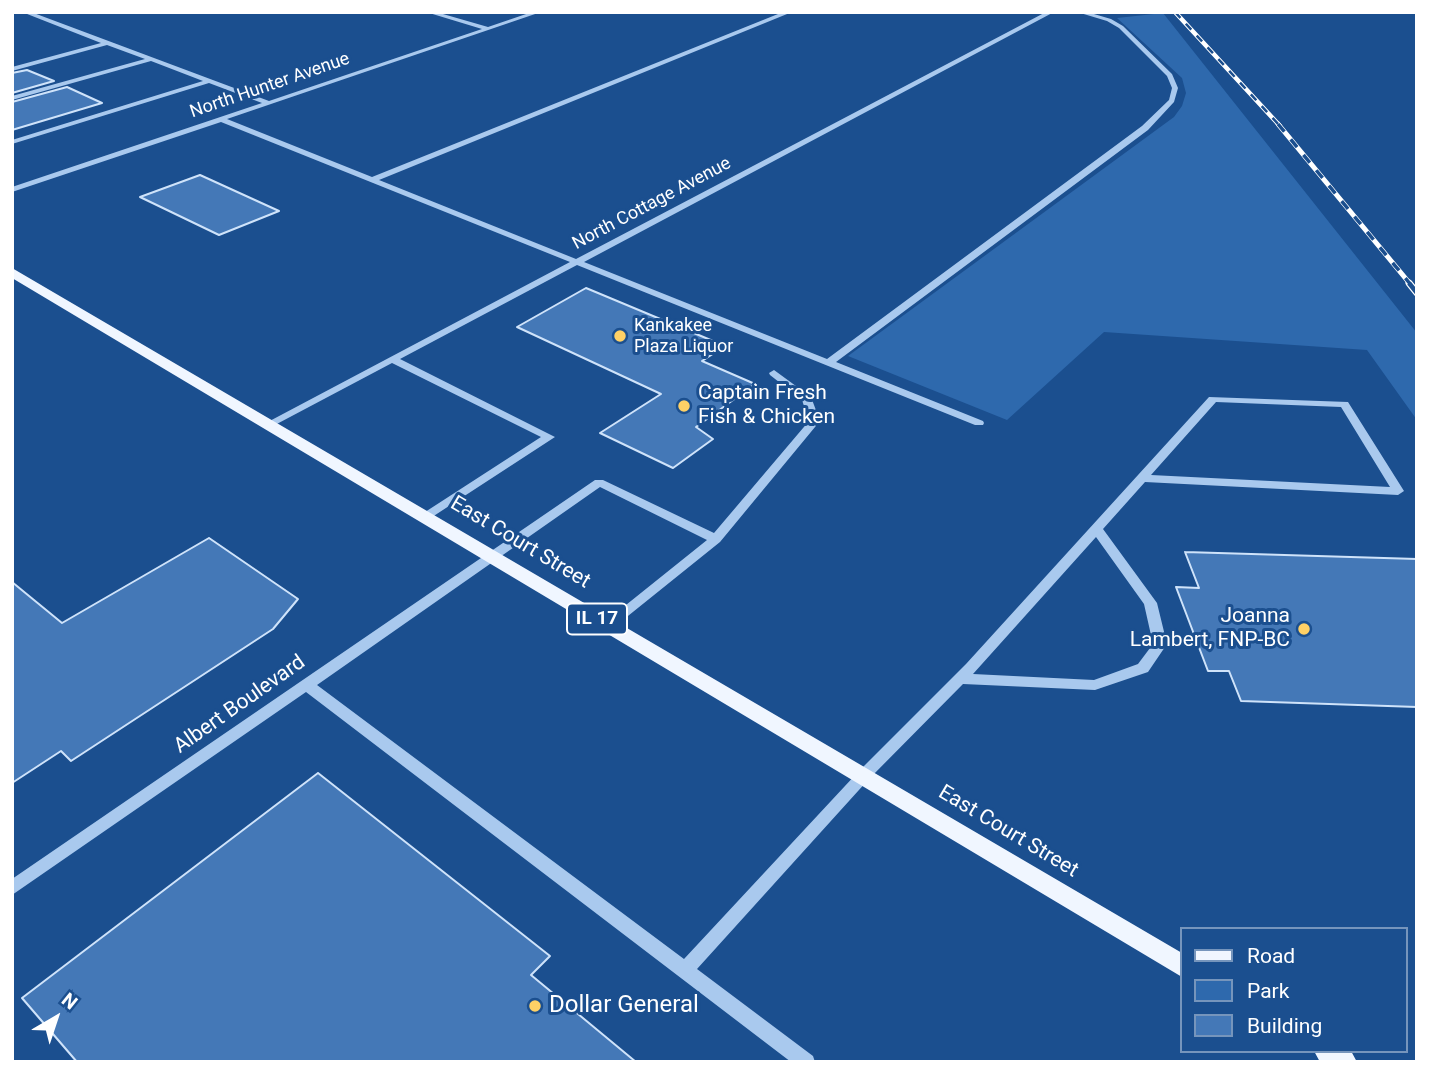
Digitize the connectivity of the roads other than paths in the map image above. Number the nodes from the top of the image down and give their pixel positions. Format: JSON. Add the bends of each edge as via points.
{"nodes":[{"id":1,"x":25,"y":12,"type":"edge"},
{"id":2,"x":429,"y":12,"type":"edge"},
{"id":3,"x":538,"y":12,"type":"edge"},
{"id":4,"x":789,"y":12,"type":"edge"},
{"id":5,"x":1051,"y":12,"type":"edge"},
{"id":6,"x":1080,"y":12,"type":"edge"},
{"id":7,"x":488,"y":29,"type":"junction"},
{"id":8,"x":108,"y":43,"type":"junction"},
{"id":9,"x":152,"y":60,"type":"junction"},
{"id":10,"x":12,"y":69,"type":"edge"},
{"id":11,"x":209,"y":81,"type":"junction"},
{"id":12,"x":12,"y":98,"type":"edge"},
{"id":13,"x":268,"y":103,"type":"junction"},
{"id":14,"x":220,"y":120,"type":"junction"},
{"id":15,"x":12,"y":142,"type":"edge"},
{"id":16,"x":371,"y":180,"type":"junction"},
{"id":17,"x":12,"y":190,"type":"edge"},
{"id":18,"x":576,"y":262,"type":"junction"},
{"id":19,"x":12,"y":272,"type":"edge"},
{"id":20,"x":392,"y":359,"type":"junction"},
{"id":21,"x":828,"y":363,"type":"junction"},
{"id":22,"x":774,"y":373,"type":"dead end"},
{"id":23,"x":979,"y":423,"type":"dead end"},
{"id":24,"x":269,"y":424,"type":"junction"},
{"id":25,"x":1142,"y":478,"type":"junction"},
{"id":26,"x":426,"y":517,"type":"junction"},
{"id":27,"x":1096,"y":529,"type":"junction"},
{"id":28,"x":716,"y":539,"type":"junction"},
{"id":29,"x":491,"y":556,"type":"junction"},
{"id":30,"x":608,"y":625,"type":"junction"},
{"id":31,"x":960,"y":678,"type":"junction"},
{"id":32,"x":306,"y":684,"type":"junction"},
{"id":33,"x":863,"y":776,"type":"junction"},
{"id":34,"x":12,"y":888,"type":"edge"},
{"id":35,"x":1180,"y":965,"type":"edge"},
{"id":36,"x":685,"y":970,"type":"junction"},
{"id":37,"x":806,"y":1062,"type":"edge"}],
"edges":[{"from":1,"to":8,"type":"street"},
{"from":2,"to":7,"type":"street"},
{"from":3,"to":7,"type":"street","name":"North Hunter Avenue"},
{"from":4,"to":16,"type":"street"},
{"from":5,"to":18,"type":"street","name":"North Cottage Avenue"},
{"from":6,"to":21,"type":"street","via":[[1121,27],[1170,75],[1175,88],[1172,101],[1145,128]]},
{"from":7,"to":13,"type":"street","name":"North Hunter Avenue"},
{"from":8,"to":9,"type":"street"},
{"from":8,"to":10,"type":"street"},
{"from":9,"to":11,"type":"street"},
{"from":9,"to":12,"type":"street"},
{"from":11,"to":13,"type":"street"},
{"from":11,"to":15,"type":"street"},
{"from":13,"to":14,"type":"street","name":"North Hunter Avenue"},
{"from":14,"to":16,"type":"street"},
{"from":14,"to":17,"type":"street","name":"North Hunter Avenue"},
{"from":16,"to":18,"type":"street"},
{"from":18,"to":20,"type":"street","name":"North Cottage Avenue"},
{"from":18,"to":21,"type":"street"},
{"from":19,"to":24,"type":"main road","name":"East Court Street","number":"IL 17"},
{"from":20,"to":24,"type":"street","name":"North Cottage Avenue"},
{"from":20,"to":26,"type":"street","via":[[548,438]]},
{"from":21,"to":23,"type":"street"},
{"from":22,"to":28,"type":"street","via":[[807,399],[815,421]]},
{"from":24,"to":26,"type":"main road","name":"East Court Street","number":"IL 17"},
{"from":25,"to":25,"type":"street","via":[[1213,399],[1344,404],[1398,491]]},
{"from":25,"to":27,"type":"street"},
{"from":26,"to":29,"type":"main road","name":"East Court Street","number":"IL 17"},
{"from":27,"to":31,"type":"street"},
{"from":27,"to":31,"type":"street","via":[[1150,603],[1160,644],[1143,668],[1095,685]]},
{"from":28,"to":29,"type":"street","name":"Albert Boulevard","via":[[599,482]]},
{"from":28,"to":30,"type":"street"},
{"from":29,"to":30,"type":"main road","name":"East Court Street","number":"IL 17"},
{"from":29,"to":32,"type":"street","name":"Albert Boulevard"},
{"from":30,"to":33,"type":"main road","name":"East Court Street","number":"IL 17"},
{"from":31,"to":33,"type":"street"},
{"from":32,"to":34,"type":"street","name":"Albert Boulevard"},
{"from":32,"to":36,"type":"street"},
{"from":33,"to":35,"type":"main road","name":"East Court Street","number":"IL 17"},
{"from":33,"to":36,"type":"street"},
{"from":36,"to":37,"type":"street"}]}
